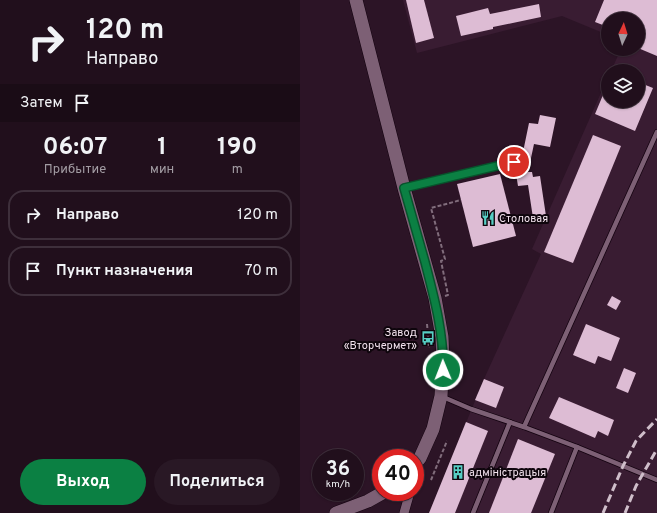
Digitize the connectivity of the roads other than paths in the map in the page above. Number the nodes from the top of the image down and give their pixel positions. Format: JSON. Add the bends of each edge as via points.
{"nodes":[{"id":1,"x":356,"y":0,"type":"edge"},
{"id":2,"x":657,"y":132,"type":"edge"},
{"id":3,"x":514,"y":162,"type":"dead end"},
{"id":4,"x":404,"y":188,"type":"junction"},
{"id":5,"x":441,"y":396,"type":"junction"},
{"id":6,"x":510,"y":422,"type":"junction"},
{"id":7,"x":524,"y":427,"type":"junction"},
{"id":8,"x":577,"y":447,"type":"junction"},
{"id":9,"x":424,"y":449,"type":"edge"},
{"id":10,"x":657,"y":480,"type":"edge"},
{"id":11,"x":372,"y":498,"type":"edge"},
{"id":12,"x":407,"y":501,"type":"edge"},
{"id":13,"x":336,"y":513,"type":"edge"},
{"id":14,"x":404,"y":513,"type":"edge"},
{"id":15,"x":473,"y":513,"type":"edge"},
{"id":16,"x":550,"y":513,"type":"edge"}],
"edges":[{"from":1,"to":4,"type":"street"},
{"from":2,"to":7,"type":"lane"},
{"from":3,"to":4,"type":"lane"},
{"from":4,"to":5,"type":"street","via":[[435,298],[442,337]]},
{"from":5,"to":6,"type":"lane"},
{"from":5,"to":9,"type":"street","via":[[433,429]]},
{"from":6,"to":7,"type":"lane"},
{"from":6,"to":15,"type":"lane"},
{"from":7,"to":8,"type":"lane"},
{"from":8,"to":10,"type":"lane"},
{"from":8,"to":16,"type":"lane"},
{"from":11,"to":13,"type":"street"},
{"from":12,"to":14,"type":"street"}]}
